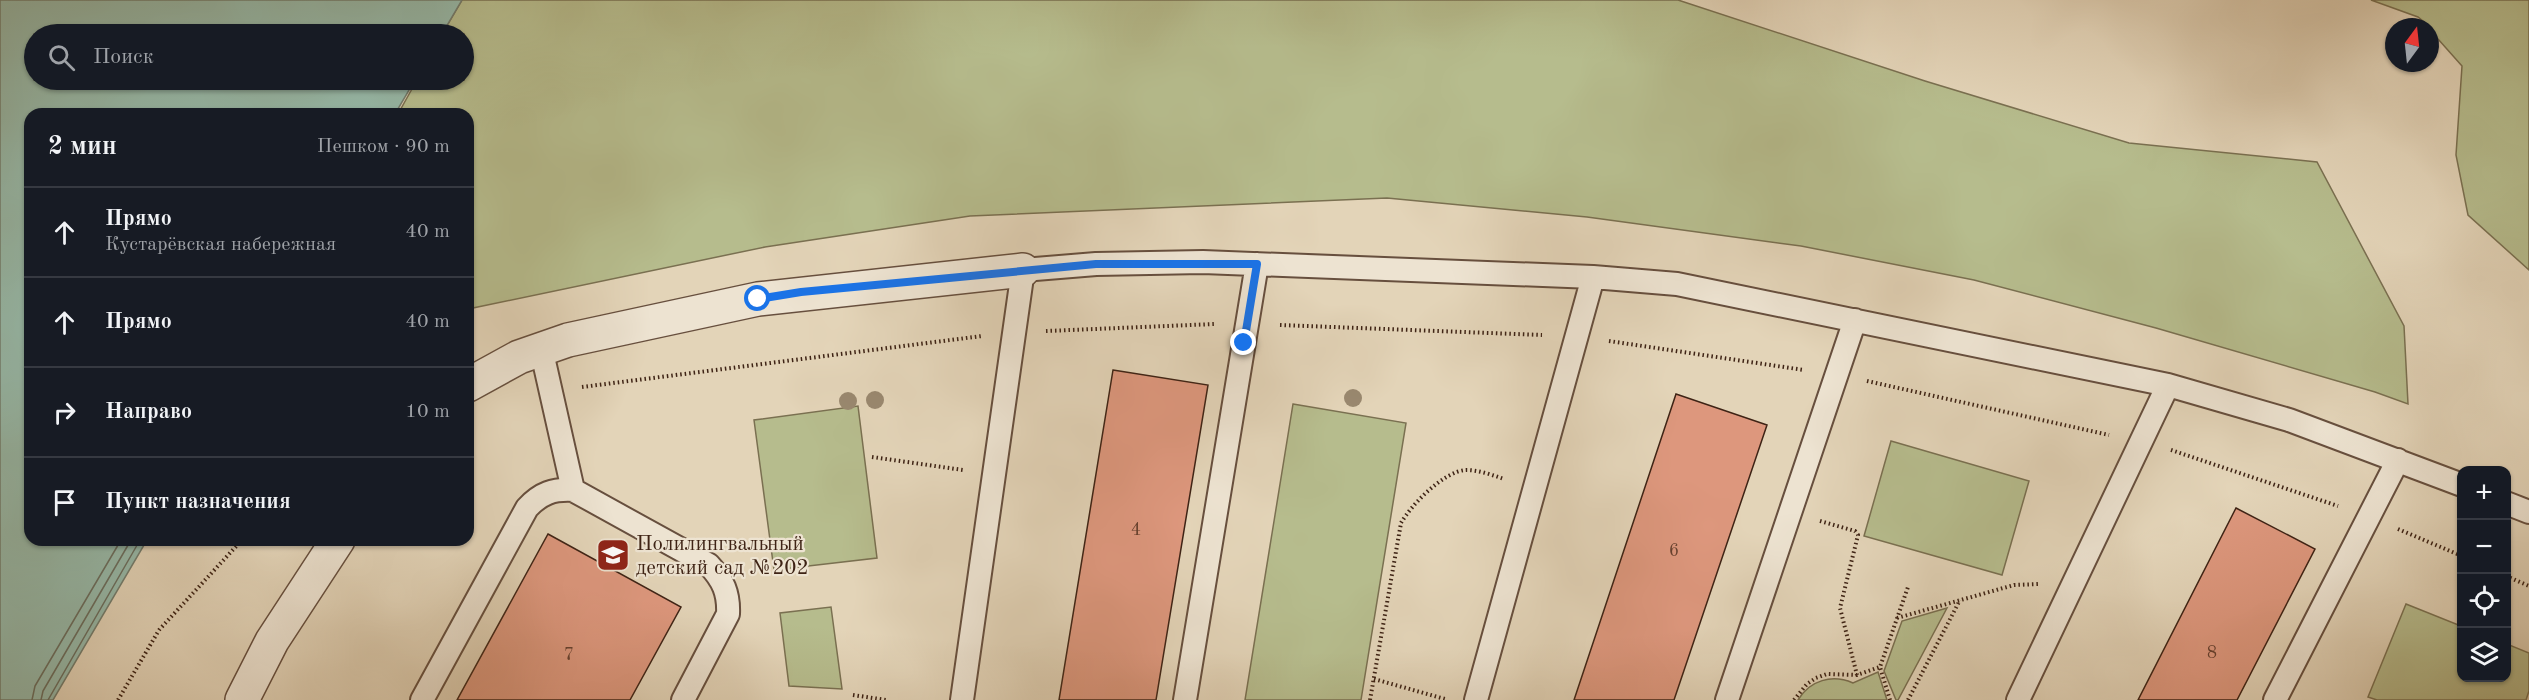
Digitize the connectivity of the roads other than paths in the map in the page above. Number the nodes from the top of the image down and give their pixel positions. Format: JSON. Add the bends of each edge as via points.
{"nodes":[{"id":1,"x":1257,"y":264,"type":"junction"},
{"id":2,"x":1023,"y":270,"type":"junction"},
{"id":3,"x":1593,"y":277,"type":"junction"},
{"id":4,"x":1855,"y":320,"type":"junction"},
{"id":5,"x":542,"y":348,"type":"junction"},
{"id":6,"x":474,"y":381,"type":"edge"},
{"id":7,"x":2168,"y":385,"type":"junction"},
{"id":8,"x":2398,"y":460,"type":"junction"},
{"id":9,"x":2457,"y":483,"type":"edge"},
{"id":10,"x":573,"y":490,"type":"junction"},
{"id":11,"x":2511,"y":505,"type":"edge"},
{"id":12,"x":2529,"y":512,"type":"edge"},
{"id":13,"x":334,"y":546,"type":"edge"},
{"id":14,"x":242,"y":700,"type":"edge"},
{"id":15,"x":422,"y":700,"type":"edge"},
{"id":16,"x":683,"y":700,"type":"edge"},
{"id":17,"x":962,"y":700,"type":"edge"},
{"id":18,"x":1185,"y":700,"type":"edge"},
{"id":19,"x":1476,"y":700,"type":"edge"},
{"id":20,"x":1727,"y":700,"type":"edge"},
{"id":21,"x":2018,"y":700,"type":"edge"},
{"id":22,"x":2275,"y":700,"type":"edge"}],
"edges":[{"from":1,"to":2,"type":"lane","via":[[1147,262]]},
{"from":1,"to":3,"type":"lane"},
{"from":1,"to":18,"type":"lane"},
{"from":2,"to":5,"type":"street","via":[[782,295]]},
{"from":2,"to":17,"type":"lane"},
{"from":3,"to":4,"type":"lane","via":[[1703,288]]},
{"from":3,"to":19,"type":"lane"},
{"from":4,"to":7,"type":"lane"},
{"from":4,"to":20,"type":"lane"},
{"from":5,"to":6,"type":"street"},
{"from":5,"to":10,"type":"lane"},
{"from":7,"to":8,"type":"lane","via":[[2289,420]]},
{"from":7,"to":21,"type":"lane"},
{"from":8,"to":9,"type":"lane"},
{"from":8,"to":22,"type":"lane"},
{"from":10,"to":15,"type":"lane","via":[[547,493],[527,508]]},
{"from":10,"to":16,"type":"lane","via":[[709,565],[719,575],[729,600],[728,614]]},
{"from":11,"to":12,"type":"lane"},
{"from":13,"to":14,"type":"street","via":[[272,641]]}]}
